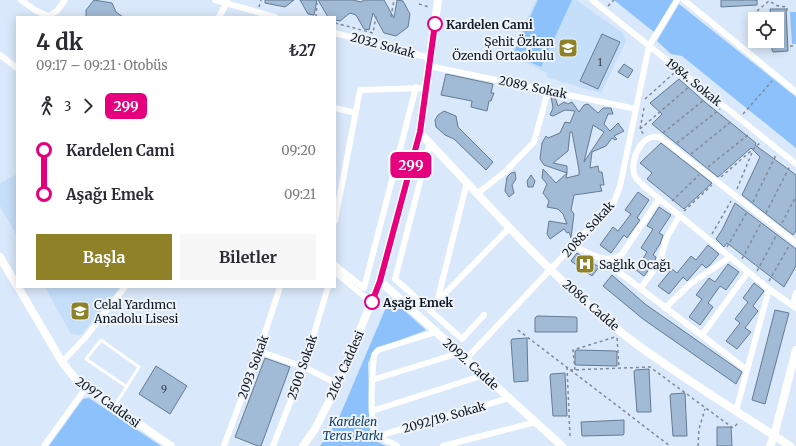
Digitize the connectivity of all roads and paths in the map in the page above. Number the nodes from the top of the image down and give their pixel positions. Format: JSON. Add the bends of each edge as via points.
{"nodes":[{"id":1,"x":21,"y":0,"type":"edge"},
{"id":2,"x":65,"y":0,"type":"edge"},
{"id":3,"x":215,"y":0,"type":"edge"},
{"id":4,"x":394,"y":0,"type":"edge"},
{"id":5,"x":438,"y":0,"type":"edge"},
{"id":6,"x":592,"y":0,"type":"edge"},
{"id":7,"x":677,"y":0,"type":"edge"},
{"id":8,"x":684,"y":0,"type":"edge"},
{"id":9,"x":769,"y":1,"type":"edge"},
{"id":10,"x":227,"y":2,"type":"edge"},
{"id":11,"x":317,"y":3,"type":"dead end"},
{"id":12,"x":419,"y":4,"type":"dead end"},
{"id":13,"x":437,"y":9,"type":"junction"},
{"id":14,"x":757,"y":11,"type":"dead end"},
{"id":15,"x":787,"y":12,"type":"dead end"},
{"id":16,"x":220,"y":16,"type":"edge"},
{"id":17,"x":272,"y":16,"type":"edge"},
{"id":18,"x":316,"y":16,"type":"edge"},
{"id":19,"x":376,"y":16,"type":"dead end"},
{"id":20,"x":391,"y":17,"type":"dead end"},
{"id":21,"x":336,"y":23,"type":"edge"},
{"id":22,"x":336,"y":33,"type":"edge"},
{"id":23,"x":649,"y":46,"type":"junction"},
{"id":24,"x":790,"y":46,"type":"dead end"},
{"id":25,"x":796,"y":46,"type":"edge"},
{"id":26,"x":0,"y":55,"type":"edge"},
{"id":27,"x":430,"y":62,"type":"junction"},
{"id":28,"x":16,"y":67,"type":"edge"},
{"id":29,"x":678,"y":69,"type":"junction"},
{"id":30,"x":777,"y":76,"type":"junction"},
{"id":31,"x":694,"y":83,"type":"junction"},
{"id":32,"x":416,"y":87,"type":"junction"},
{"id":33,"x":426,"y":88,"type":"junction"},
{"id":34,"x":548,"y":91,"type":"junction"},
{"id":35,"x":796,"y":92,"type":"edge"},
{"id":36,"x":710,"y":95,"type":"junction"},
{"id":37,"x":724,"y":106,"type":"junction"},
{"id":38,"x":336,"y":108,"type":"edge"},
{"id":39,"x":636,"y":109,"type":"junction"},
{"id":40,"x":356,"y":113,"type":"junction"},
{"id":41,"x":738,"y":118,"type":"junction"},
{"id":42,"x":640,"y":129,"type":"junction"},
{"id":43,"x":420,"y":132,"type":"junction"},
{"id":44,"x":658,"y":137,"type":"junction"},
{"id":45,"x":647,"y":138,"type":"junction"},
{"id":46,"x":430,"y":144,"type":"junction"},
{"id":47,"x":672,"y":147,"type":"junction"},
{"id":48,"x":686,"y":158,"type":"junction"},
{"id":49,"x":796,"y":164,"type":"edge"},
{"id":50,"x":467,"y":182,"type":"junction"},
{"id":51,"x":478,"y":193,"type":"junction"},
{"id":52,"x":659,"y":199,"type":"junction"},
{"id":53,"x":336,"y":215,"type":"edge"},
{"id":54,"x":680,"y":215,"type":"junction"},
{"id":55,"x":510,"y":227,"type":"junction"},
{"id":56,"x":794,"y":242,"type":"edge"},
{"id":57,"x":574,"y":246,"type":"junction"},
{"id":58,"x":730,"y":256,"type":"junction"},
{"id":59,"x":0,"y":257,"type":"edge"},
{"id":60,"x":336,"y":266,"type":"edge"},
{"id":61,"x":611,"y":266,"type":"dead end"},
{"id":62,"x":551,"y":270,"type":"junction"},
{"id":63,"x":748,"y":272,"type":"junction"},
{"id":64,"x":336,"y":273,"type":"edge"},
{"id":65,"x":380,"y":281,"type":"junction"},
{"id":66,"x":16,"y":284,"type":"edge"},
{"id":67,"x":18,"y":288,"type":"edge"},
{"id":68,"x":124,"y":288,"type":"edge"},
{"id":69,"x":280,"y":288,"type":"edge"},
{"id":70,"x":328,"y":288,"type":"edge"},
{"id":71,"x":768,"y":288,"type":"junction"},
{"id":72,"x":640,"y":289,"type":"junction"},
{"id":73,"x":796,"y":293,"type":"edge"},
{"id":74,"x":372,"y":302,"type":"junction"},
{"id":75,"x":437,"y":302,"type":"junction"},
{"id":76,"x":794,"y":307,"type":"edge"},
{"id":77,"x":665,"y":308,"type":"junction"},
{"id":78,"x":429,"y":310,"type":"junction"},
{"id":79,"x":484,"y":315,"type":"dead end"},
{"id":80,"x":616,"y":327,"type":"junction"},
{"id":81,"x":518,"y":330,"type":"dead end"},
{"id":82,"x":436,"y":332,"type":"junction"},
{"id":83,"x":702,"y":335,"type":"junction"},
{"id":84,"x":617,"y":336,"type":"junction"},
{"id":85,"x":796,"y":350,"type":"edge"},
{"id":86,"x":259,"y":351,"type":"junction"},
{"id":87,"x":459,"y":353,"type":"junction"},
{"id":88,"x":466,"y":359,"type":"junction"},
{"id":89,"x":62,"y":362,"type":"junction"},
{"id":90,"x":794,"y":364,"type":"edge"},
{"id":91,"x":304,"y":367,"type":"junction"},
{"id":92,"x":567,"y":367,"type":"junction"},
{"id":93,"x":619,"y":368,"type":"junction"},
{"id":94,"x":570,"y":370,"type":"junction"},
{"id":95,"x":575,"y":370,"type":"junction"},
{"id":96,"x":747,"y":370,"type":"junction"},
{"id":97,"x":484,"y":375,"type":"junction"},
{"id":98,"x":372,"y":380,"type":"junction"},
{"id":99,"x":338,"y":384,"type":"junction"},
{"id":100,"x":126,"y":387,"type":"junction"},
{"id":101,"x":85,"y":389,"type":"junction"},
{"id":102,"x":510,"y":398,"type":"junction"},
{"id":103,"x":114,"y":408,"type":"junction"},
{"id":104,"x":705,"y":408,"type":"junction"},
{"id":105,"x":372,"y":410,"type":"junction"},
{"id":106,"x":736,"y":411,"type":"junction"},
{"id":107,"x":744,"y":416,"type":"junction"},
{"id":108,"x":536,"y":422,"type":"junction"},
{"id":109,"x":378,"y":436,"type":"junction"},
{"id":110,"x":570,"y":436,"type":"dead end"},
{"id":111,"x":774,"y":436,"type":"junction"},
{"id":112,"x":44,"y":446,"type":"edge"},
{"id":113,"x":171,"y":446,"type":"edge"},
{"id":114,"x":224,"y":446,"type":"edge"},
{"id":115,"x":273,"y":446,"type":"edge"},
{"id":116,"x":303,"y":446,"type":"edge"},
{"id":117,"x":397,"y":446,"type":"edge"},
{"id":118,"x":443,"y":446,"type":"edge"},
{"id":119,"x":562,"y":446,"type":"edge"},
{"id":120,"x":670,"y":446,"type":"edge"},
{"id":121,"x":698,"y":446,"type":"edge"},
{"id":122,"x":770,"y":446,"type":"edge"},
{"id":123,"x":790,"y":446,"type":"edge"}],
"edges":[{"from":1,"to":2,"type":"street","via":[[48,16],[57,11]]},
{"from":3,"to":10,"type":"street"},
{"from":4,"to":20,"type":"path"},
{"from":5,"to":13,"type":"street","name":"2164 Caddesi"},
{"from":6,"to":23,"type":"street","name":"1984. Sokak"},
{"from":7,"to":23,"type":"street","name":"2088. Sokak"},
{"from":8,"to":30,"type":"street"},
{"from":9,"to":14,"type":"path"},
{"from":9,"to":15,"type":"path","via":[[787,7]]},
{"from":10,"to":16,"type":"street"},
{"from":10,"to":17,"type":"street"},
{"from":11,"to":18,"type":"path"},
{"from":12,"to":13,"type":"path"},
{"from":13,"to":27,"type":"street","name":"2164 Caddesi"},
{"from":19,"to":21,"type":"path","via":[[373,33]]},
{"from":22,"to":27,"type":"street","name":"2032 Sokak"},
{"from":23,"to":29,"type":"street","name":"1984. Sokak"},
{"from":23,"to":39,"type":"street","name":"2088. Sokak"},
{"from":24,"to":25,"type":"path"},
{"from":26,"to":28,"type":"street"},
{"from":27,"to":33,"type":"street","name":"2164 Caddesi"},
{"from":27,"to":34,"type":"street","name":"2089. Sokak"},
{"from":29,"to":31,"type":"street","name":"1984. Sokak"},
{"from":29,"to":42,"type":"path","via":[[646,97]]},
{"from":30,"to":35,"type":"street"},
{"from":30,"to":41,"type":"path"},
{"from":31,"to":36,"type":"street","name":"1984. Sokak"},
{"from":31,"to":42,"type":"path"},
{"from":32,"to":33,"type":"street"},
{"from":32,"to":40,"type":"street","via":[[360,90]]},
{"from":32,"to":60,"type":"street","via":[[364,288]]},
{"from":33,"to":43,"type":"street","name":"2164 Caddesi"},
{"from":34,"to":39,"type":"street","name":"2089. Sokak"},
{"from":34,"to":51,"type":"street","via":[[534,142],[506,171]]},
{"from":36,"to":37,"type":"street","name":"1984. Sokak"},
{"from":36,"to":44,"type":"path"},
{"from":37,"to":41,"type":"street","name":"1984. Sokak"},
{"from":37,"to":47,"type":"path"},
{"from":38,"to":40,"type":"street"},
{"from":39,"to":57,"type":"street","name":"2088. Sokak","via":[[617,196]]},
{"from":40,"to":53,"type":"street"},
{"from":41,"to":48,"type":"path"},
{"from":41,"to":49,"type":"street","name":"1984. Sokak"},
{"from":42,"to":45,"type":"path"},
{"from":43,"to":46,"type":"street","name":"2086. Cadde"},
{"from":43,"to":65,"type":"street","name":"2164 Caddesi"},
{"from":44,"to":45,"type":"street"},
{"from":44,"to":47,"type":"street"},
{"from":45,"to":52,"type":"street","via":[[636,153],[634,176]]},
{"from":46,"to":50,"type":"street","name":"2086. Cadde"},
{"from":46,"to":78,"type":"street","via":[[395,279]]},
{"from":47,"to":48,"type":"street"},
{"from":48,"to":56,"type":"street"},
{"from":50,"to":51,"type":"street","name":"2086. Cadde"},
{"from":50,"to":75,"type":"street"},
{"from":51,"to":55,"type":"street","name":"2086. Cadde"},
{"from":52,"to":54,"type":"street"},
{"from":52,"to":57,"type":"street","via":[[617,258],[604,260]]},
{"from":54,"to":58,"type":"street"},
{"from":54,"to":72,"type":"street","via":[[667,237],[659,263]]},
{"from":55,"to":62,"type":"street","name":"2086. Cadde"},
{"from":55,"to":75,"type":"street"},
{"from":56,"to":71,"type":"path"},
{"from":57,"to":62,"type":"street","name":"2088. Sokak"},
{"from":58,"to":63,"type":"street"},
{"from":58,"to":77,"type":"street","via":[[689,285]]},
{"from":59,"to":66,"type":"street","name":"2097 Caddesi"},
{"from":61,"to":72,"type":"street"},
{"from":62,"to":80,"type":"street","name":"2086. Cadde"},
{"from":62,"to":88,"type":"street","name":"2088. Sokak"},
{"from":63,"to":71,"type":"street"},
{"from":63,"to":83,"type":"street"},
{"from":64,"to":74,"type":"street"},
{"from":65,"to":74,"type":"street","name":"2164 Caddesi"},
{"from":65,"to":82,"type":"street","name":"2092. Cadde"},
{"from":67,"to":89,"type":"street","name":"2097 Caddesi"},
{"from":68,"to":89,"type":"street","via":[[85,338]]},
{"from":69,"to":86,"type":"street","name":"2093 Sokak"},
{"from":70,"to":91,"type":"street","name":"2500 Sokak"},
{"from":71,"to":76,"type":"street"},
{"from":71,"to":96,"type":"street"},
{"from":72,"to":77,"type":"street"},
{"from":73,"to":76,"type":"street"},
{"from":74,"to":99,"type":"street","name":"2164 Caddesi"},
{"from":75,"to":78,"type":"street"},
{"from":77,"to":83,"type":"street"},
{"from":78,"to":79,"type":"street","via":[[462,339]]},
{"from":80,"to":84,"type":"path"},
{"from":80,"to":106,"type":"street","name":"2086. Cadde","via":[[648,352]]},
{"from":81,"to":92,"type":"path"},
{"from":82,"to":87,"type":"street","name":"2092. Cadde"},
{"from":82,"to":98,"type":"street","via":[[375,352]]},
{"from":83,"to":96,"type":"street"},
{"from":84,"to":93,"type":"path"},
{"from":84,"to":95,"type":"path","via":[[573,350]]},
{"from":85,"to":90,"type":"street"},
{"from":86,"to":91,"type":"street"},
{"from":86,"to":114,"type":"street","name":"2093 Sokak"},
{"from":87,"to":88,"type":"street","name":"2092. Cadde"},
{"from":87,"to":98,"type":"street"},
{"from":88,"to":97,"type":"street","name":"2092. Cadde"},
{"from":89,"to":101,"type":"street","name":"2097 Caddesi"},
{"from":90,"to":111,"type":"street"},
{"from":91,"to":99,"type":"street"},
{"from":91,"to":115,"type":"street","name":"2500 Sokak"},
{"from":92,"to":94,"type":"path"},
{"from":92,"to":110,"type":"path"},
{"from":93,"to":95,"type":"path"},
{"from":93,"to":104,"type":"path","via":[[650,367]]},
{"from":94,"to":95,"type":"path"},
{"from":94,"to":120,"type":"path"},
{"from":96,"to":106,"type":"street"},
{"from":97,"to":102,"type":"street","name":"2092. Cadde"},
{"from":97,"to":105,"type":"street"},
{"from":98,"to":105,"type":"street"},
{"from":99,"to":116,"type":"street","name":"2164 Caddesi","via":[[315,429]]},
{"from":100,"to":100,"type":"lane","via":[[139,367],[101,340],[86,359]]},
{"from":100,"to":103,"type":"lane"},
{"from":101,"to":103,"type":"street","name":"2097 Caddesi"},
{"from":101,"to":112,"type":"street"},
{"from":102,"to":108,"type":"street","name":"2092. Cadde"},
{"from":102,"to":109,"type":"street","name":"2092/19. Sokak"},
{"from":103,"to":113,"type":"street","name":"2097 Caddesi"},
{"from":104,"to":107,"type":"path","via":[[733,428]]},
{"from":104,"to":121,"type":"path","via":[[699,429]]},
{"from":105,"to":109,"type":"street"},
{"from":106,"to":107,"type":"street","name":"2086. Cadde"},
{"from":107,"to":111,"type":"street","name":"2086. Cadde"},
{"from":108,"to":118,"type":"street"},
{"from":108,"to":119,"type":"street","name":"2092. Cadde"},
{"from":109,"to":117,"type":"street"},
{"from":111,"to":122,"type":"street"},
{"from":111,"to":123,"type":"street","name":"2086. Cadde"}]}
